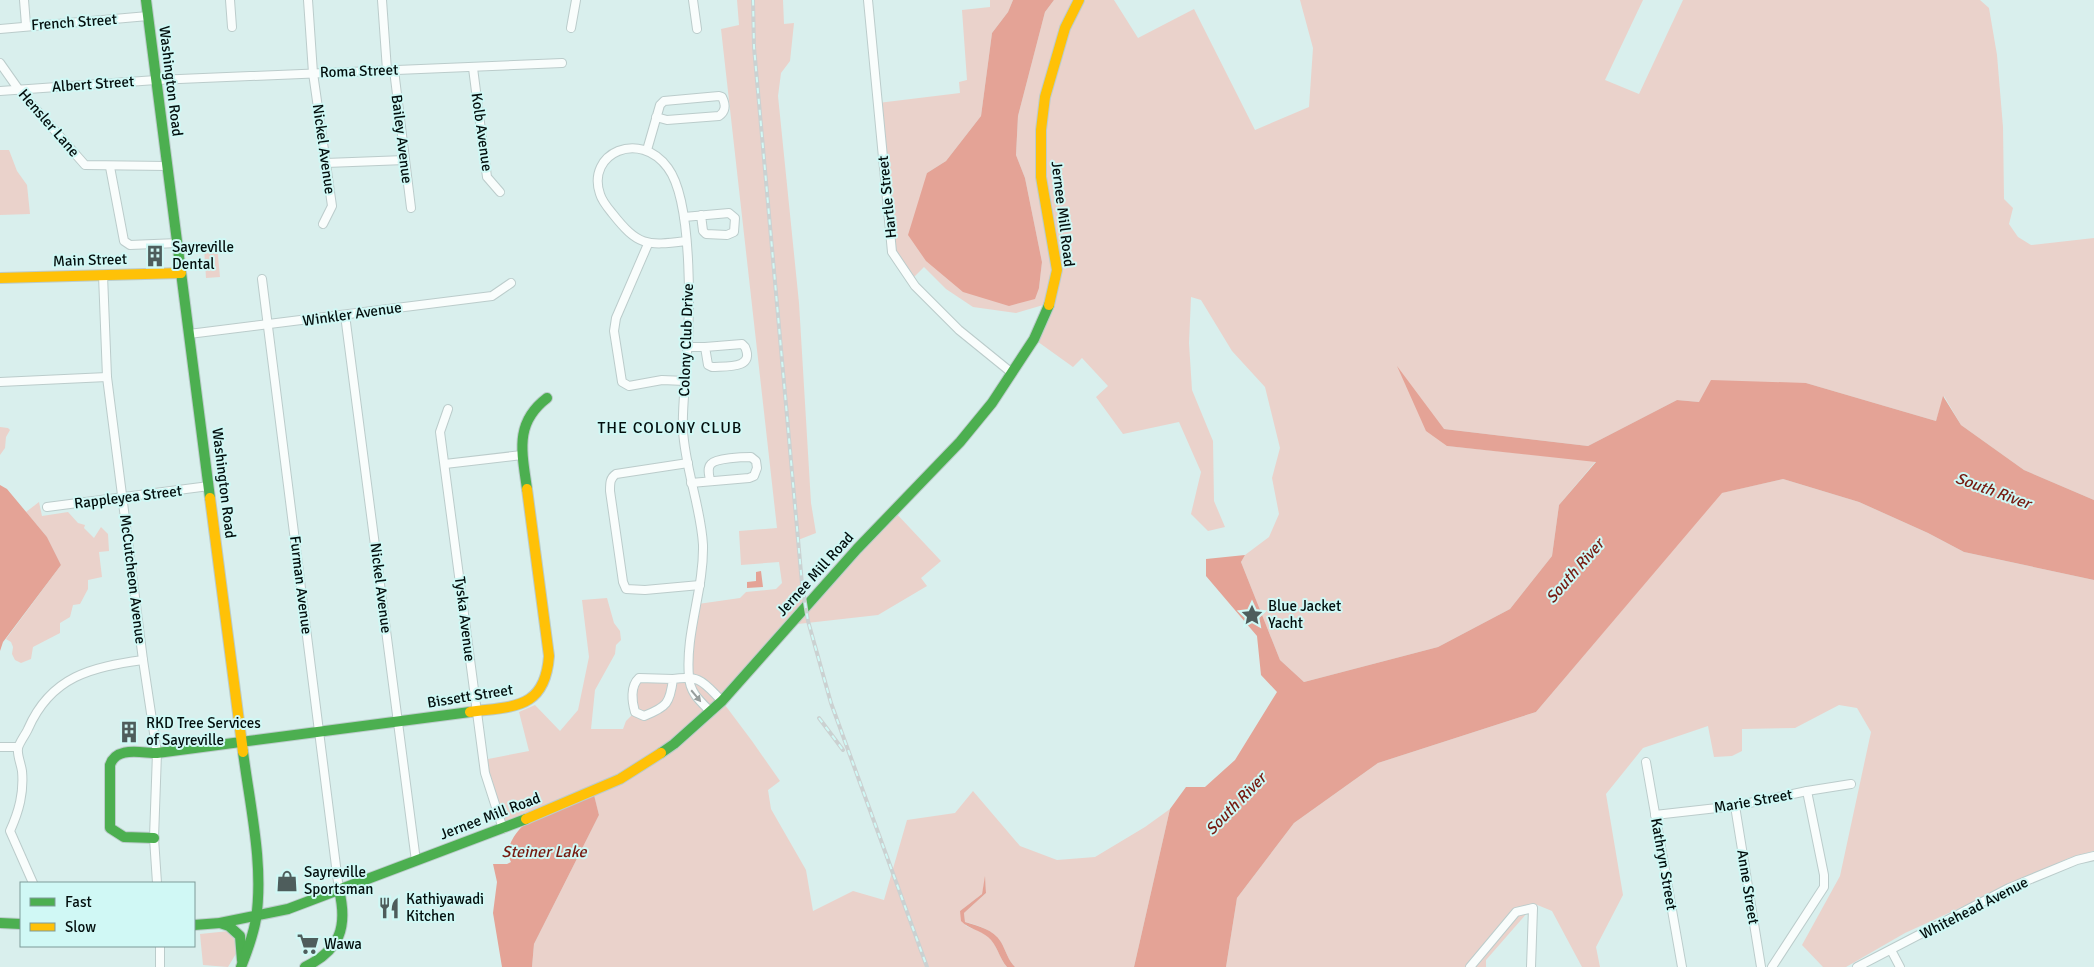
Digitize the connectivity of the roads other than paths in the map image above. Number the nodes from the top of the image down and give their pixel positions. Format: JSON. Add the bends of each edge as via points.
{"nodes":[{"id":1,"x":24,"y":0,"type":"edge"},
{"id":2,"x":146,"y":0,"type":"edge"},
{"id":3,"x":230,"y":0,"type":"edge"},
{"id":4,"x":308,"y":0,"type":"edge"},
{"id":5,"x":382,"y":0,"type":"edge"},
{"id":6,"x":576,"y":0,"type":"edge"},
{"id":7,"x":693,"y":0,"type":"edge"},
{"id":8,"x":868,"y":0,"type":"edge"},
{"id":9,"x":1078,"y":0,"type":"edge"},
{"id":10,"x":148,"y":16,"type":"junction"},
{"id":11,"x":26,"y":25,"type":"junction"},
{"id":12,"x":232,"y":28,"type":"dead end"},
{"id":13,"x":571,"y":28,"type":"dead end"},
{"id":14,"x":0,"y":29,"type":"edge"},
{"id":15,"x":696,"y":29,"type":"dead end"},
{"id":16,"x":0,"y":63,"type":"edge"},
{"id":17,"x":562,"y":64,"type":"dead end"},
{"id":18,"x":473,"y":68,"type":"junction"},
{"id":19,"x":390,"y":70,"type":"junction"},
{"id":20,"x":313,"y":73,"type":"junction"},
{"id":21,"x":156,"y":80,"type":"junction"},
{"id":22,"x":19,"y":90,"type":"junction"},
{"id":23,"x":0,"y":91,"type":"edge"},
{"id":24,"x":656,"y":117,"type":"junction"},
{"id":25,"x":647,"y":150,"type":"junction"},
{"id":26,"x":405,"y":160,"type":"junction"},
{"id":27,"x":326,"y":163,"type":"junction"},
{"id":28,"x":166,"y":166,"type":"junction"},
{"id":29,"x":110,"y":167,"type":"junction"},
{"id":30,"x":500,"y":192,"type":"dead end"},
{"id":31,"x":411,"y":208,"type":"dead end"},
{"id":32,"x":701,"y":215,"type":"junction"},
{"id":33,"x":684,"y":217,"type":"junction"},
{"id":34,"x":323,"y":224,"type":"dead end"},
{"id":35,"x":686,"y":241,"type":"junction"},
{"id":36,"x":178,"y":243,"type":"junction"},
{"id":37,"x":648,"y":244,"type":"junction"},
{"id":38,"x":181,"y":273,"type":"junction"},
{"id":39,"x":103,"y":275,"type":"junction"},
{"id":40,"x":0,"y":278,"type":"edge"},
{"id":41,"x":262,"y":279,"type":"dead end"},
{"id":42,"x":511,"y":283,"type":"dead end"},
{"id":43,"x":345,"y":315,"type":"junction"},
{"id":44,"x":267,"y":326,"type":"junction"},
{"id":45,"x":189,"y":334,"type":"junction"},
{"id":46,"x":688,"y":347,"type":"junction"},
{"id":47,"x":705,"y":347,"type":"junction"},
{"id":48,"x":1012,"y":373,"type":"junction"},
{"id":49,"x":107,"y":376,"type":"junction"},
{"id":50,"x":685,"y":381,"type":"junction"},
{"id":51,"x":0,"y":382,"type":"edge"},
{"id":52,"x":547,"y":398,"type":"dead end"},
{"id":53,"x":448,"y":408,"type":"dead end"},
{"id":54,"x":522,"y":455,"type":"junction"},
{"id":55,"x":688,"y":463,"type":"junction"},
{"id":56,"x":445,"y":464,"type":"junction"},
{"id":57,"x":710,"y":480,"type":"junction"},
{"id":58,"x":691,"y":483,"type":"junction"},
{"id":59,"x":209,"y":486,"type":"junction"},
{"id":60,"x":123,"y":498,"type":"junction"},
{"id":61,"x":47,"y":507,"type":"dead end"},
{"id":62,"x":700,"y":585,"type":"junction"},
{"id":63,"x":143,"y":660,"type":"junction"},
{"id":64,"x":689,"y":677,"type":"junction"},
{"id":65,"x":673,"y":679,"type":"junction"},
{"id":66,"x":722,"y":701,"type":"junction"},
{"id":67,"x":476,"y":712,"type":"junction"},
{"id":68,"x":710,"y":712,"type":"junction"},
{"id":69,"x":398,"y":722,"type":"junction"},
{"id":70,"x":320,"y":733,"type":"junction"},
{"id":71,"x":242,"y":743,"type":"junction"},
{"id":72,"x":0,"y":746,"type":"edge"},
{"id":73,"x":18,"y":747,"type":"junction"},
{"id":74,"x":157,"y":753,"type":"junction"},
{"id":75,"x":1646,"y":762,"type":"dead end"},
{"id":76,"x":1851,"y":784,"type":"dead end"},
{"id":77,"x":1807,"y":791,"type":"junction"},
{"id":78,"x":1735,"y":806,"type":"junction"},
{"id":79,"x":1655,"y":815,"type":"junction"},
{"id":80,"x":503,"y":828,"type":"junction"},
{"id":81,"x":0,"y":830,"type":"edge"},
{"id":82,"x":10,"y":831,"type":"junction"},
{"id":83,"x":154,"y":838,"type":"junction"},
{"id":84,"x":2094,"y":856,"type":"edge"},
{"id":85,"x":416,"y":861,"type":"junction"},
{"id":86,"x":33,"y":882,"type":"edge"},
{"id":87,"x":157,"y":882,"type":"edge"},
{"id":88,"x":339,"y":890,"type":"junction"},
{"id":89,"x":258,"y":915,"type":"junction"},
{"id":90,"x":0,"y":923,"type":"edge"},
{"id":91,"x":220,"y":923,"type":"junction"},
{"id":92,"x":20,"y":924,"type":"edge"},
{"id":93,"x":195,"y":926,"type":"edge"},
{"id":94,"x":160,"y":947,"type":"edge"},
{"id":95,"x":1891,"y":950,"type":"junction"},
{"id":96,"x":241,"y":966,"type":"edge"},
{"id":97,"x":160,"y":967,"type":"edge"},
{"id":98,"x":306,"y":967,"type":"edge"},
{"id":99,"x":1470,"y":967,"type":"edge"},
{"id":100,"x":1531,"y":967,"type":"edge"},
{"id":101,"x":1682,"y":967,"type":"edge"},
{"id":102,"x":1760,"y":967,"type":"edge"},
{"id":103,"x":1772,"y":967,"type":"edge"},
{"id":104,"x":1857,"y":967,"type":"edge"},
{"id":105,"x":1900,"y":967,"type":"edge"}],
"edges":[{"from":1,"to":11,"type":"street"},
{"from":2,"to":10,"type":"street","name":"Washington Road"},
{"from":3,"to":12,"type":"street"},
{"from":4,"to":20,"type":"street","name":"Nickel Avenue"},
{"from":5,"to":19,"type":"street","name":"Bailey Avenue"},
{"from":6,"to":13,"type":"street"},
{"from":7,"to":15,"type":"street"},
{"from":8,"to":48,"type":"street","name":"Hartle Street","via":[[892,252],[915,286],[959,330]]},
{"from":9,"to":48,"type":"street","name":"Jernee Mill Road","via":[[1058,50],[1045,97],[1041,130],[1040,177],[1055,253],[1054,287],[1034,339]]},
{"from":10,"to":11,"type":"street","name":"French Street"},
{"from":10,"to":21,"type":"street","name":"Washington Road"},
{"from":11,"to":14,"type":"street","name":"French Street"},
{"from":16,"to":22,"type":"street","name":"Hensler Lane"},
{"from":17,"to":18,"type":"street","name":"Roma Street"},
{"from":18,"to":19,"type":"street","name":"Roma Street"},
{"from":18,"to":30,"type":"street","name":"Kolb Avenue","via":[[487,177]]},
{"from":19,"to":20,"type":"street","name":"Roma Street"},
{"from":19,"to":26,"type":"street","name":"Bailey Avenue"},
{"from":20,"to":21,"type":"street","name":"Roma Street"},
{"from":20,"to":27,"type":"street","name":"Nickel Avenue"},
{"from":21,"to":22,"type":"street","name":"Albert Street"},
{"from":21,"to":28,"type":"street","name":"Washington Road"},
{"from":22,"to":23,"type":"street","name":"Albert Street"},
{"from":22,"to":29,"type":"street","name":"Hensler Lane","via":[[85,166]]},
{"from":24,"to":24,"type":"street","via":[[664,101],[718,96],[726,106],[719,116],[667,120]]},
{"from":24,"to":25,"type":"street"},
{"from":25,"to":33,"type":"street","name":"Colony Club Drive","via":[[656,155],[672,175]]},
{"from":25,"to":37,"type":"street","via":[[631,147],[620,150],[609,157],[598,181],[603,201],[624,228]]},
{"from":26,"to":27,"type":"street"},
{"from":26,"to":31,"type":"street","name":"Bailey Avenue"},
{"from":27,"to":34,"type":"street","name":"Nickel Avenue","via":[[332,206]]},
{"from":28,"to":29,"type":"street","name":"Hensler Lane"},
{"from":28,"to":36,"type":"street","name":"Washington Road"},
{"from":29,"to":36,"type":"street","via":[[124,241],[130,245]]},
{"from":32,"to":32,"type":"street","via":[[729,213],[734,218],[734,232],[728,235],[706,234]]},
{"from":32,"to":33,"type":"street"},
{"from":33,"to":35,"type":"street","name":"Colony Club Drive"},
{"from":35,"to":37,"type":"street"},
{"from":35,"to":46,"type":"street","name":"Colony Club Drive"},
{"from":36,"to":38,"type":"street","name":"Washington Road"},
{"from":37,"to":50,"type":"street","via":[[616,318],[614,331],[622,382],[629,386],[662,380]]},
{"from":38,"to":39,"type":"street","name":"Main Street"},
{"from":38,"to":45,"type":"street","name":"Washington Road"},
{"from":39,"to":40,"type":"street","name":"Main Street"},
{"from":39,"to":49,"type":"street","name":"McCutcheon Avenue"},
{"from":41,"to":44,"type":"street","name":"Furman Avenue"},
{"from":42,"to":43,"type":"street","name":"Winkler Avenue","via":[[492,296]]},
{"from":43,"to":44,"type":"street","name":"Winkler Avenue"},
{"from":43,"to":69,"type":"street","name":"Nickel Avenue"},
{"from":44,"to":45,"type":"street","name":"Winkler Avenue"},
{"from":44,"to":70,"type":"street","name":"Furman Avenue"},
{"from":45,"to":59,"type":"street","name":"Washington Road"},
{"from":46,"to":47,"type":"street"},
{"from":46,"to":50,"type":"street","name":"Colony Club Drive"},
{"from":47,"to":47,"type":"street","via":[[742,344],[747,362],[712,367],[708,365]]},
{"from":48,"to":66,"type":"street","name":"Jernee Mill Road","via":[[960,442],[819,591]]},
{"from":49,"to":51,"type":"street"},
{"from":49,"to":60,"type":"street","name":"McCutcheon Avenue"},
{"from":50,"to":55,"type":"street","name":"Colony Club Drive","via":[[683,430]]},
{"from":52,"to":54,"type":"street","name":"Bissett Street","via":[[536,405],[525,422]]},
{"from":53,"to":56,"type":"street","name":"Tyska Avenue","via":[[440,432]]},
{"from":54,"to":56,"type":"street"},
{"from":54,"to":67,"type":"street","name":"Bissett Street","via":[[549,656],[548,671],[544,685],[531,700],[517,706]]},
{"from":55,"to":58,"type":"street","name":"Colony Club Drive"},
{"from":55,"to":62,"type":"street","via":[[616,474],[612,476],[610,491],[626,589]]},
{"from":56,"to":67,"type":"street","name":"Tyska Avenue"},
{"from":57,"to":57,"type":"street","via":[[708,469],[717,460],[751,457],[756,461],[754,476]]},
{"from":57,"to":58,"type":"street"},
{"from":58,"to":62,"type":"street","name":"Colony Club Drive","via":[[703,544]]},
{"from":59,"to":60,"type":"street","name":"Rappleyea Street"},
{"from":59,"to":71,"type":"street","name":"Washington Road"},
{"from":60,"to":61,"type":"street","name":"Rappleyea Street"},
{"from":60,"to":63,"type":"street","name":"McCutcheon Avenue"},
{"from":62,"to":64,"type":"street","name":"Colony Club Drive","via":[[688,656]]},
{"from":63,"to":73,"type":"street","via":[[80,673],[60,686],[43,703]]},
{"from":63,"to":74,"type":"street","name":"McCutcheon Avenue"},
{"from":64,"to":65,"type":"street"},
{"from":64,"to":66,"type":"street","via":[[701,680]]},
{"from":64,"to":68,"type":"street","name":"Colony Club Drive","one_way":true,"via":[[691,690]]},
{"from":65,"to":65,"type":"street","via":[[671,695],[662,708],[644,716],[635,712],[634,684],[639,678]]},
{"from":66,"to":68,"type":"street","name":"Jernee Mill Road"},
{"from":67,"to":69,"type":"street","name":"Bissett Street"},
{"from":67,"to":80,"type":"street","name":"Tyska Avenue","via":[[485,774]]},
{"from":68,"to":80,"type":"street","name":"Jernee Mill Road","via":[[674,744],[620,779]]},
{"from":69,"to":70,"type":"street","name":"Bissett Street"},
{"from":69,"to":85,"type":"street","name":"Nickel Avenue"},
{"from":70,"to":71,"type":"street","name":"Bissett Street"},
{"from":70,"to":88,"type":"street","name":"Furman Avenue"},
{"from":71,"to":74,"type":"street","name":"Bissett Street"},
{"from":71,"to":89,"type":"street","name":"Washington Road","via":[[255,843]]},
{"from":72,"to":73,"type":"street"},
{"from":73,"to":82,"type":"street","via":[[22,798]]},
{"from":74,"to":83,"type":"street","name":"McCutcheon Avenue"},
{"from":74,"to":83,"type":"street","name":"Bissett Street","via":[[120,752],[112,758],[110,765],[110,828],[113,833],[124,837]]},
{"from":75,"to":79,"type":"street","name":"Kathryn Street"},
{"from":76,"to":77,"type":"street","name":"Marie Street"},
{"from":77,"to":78,"type":"street","name":"Marie Street"},
{"from":77,"to":103,"type":"street","via":[[1824,886]]},
{"from":78,"to":79,"type":"street","name":"Marie Street"},
{"from":78,"to":102,"type":"street","name":"Anne Street"},
{"from":79,"to":101,"type":"street","name":"Kathryn Street"},
{"from":80,"to":85,"type":"street","name":"Jernee Mill Road"},
{"from":81,"to":82,"type":"street"},
{"from":82,"to":86,"type":"street"},
{"from":83,"to":87,"type":"street","name":"McCutcheon Avenue"},
{"from":84,"to":95,"type":"street","name":"Whitehead Avenue","via":[[2009,888]]},
{"from":85,"to":88,"type":"street","name":"Jernee Mill Road"},
{"from":88,"to":89,"type":"street","name":"Jernee Mill Road","via":[[288,909]]},
{"from":88,"to":98,"type":"street","via":[[344,913],[338,939],[327,955]]},
{"from":89,"to":91,"type":"street","name":"Jernee Mill Road"},
{"from":89,"to":96,"type":"street","name":"Washington Road"},
{"from":90,"to":92,"type":"street"},
{"from":91,"to":93,"type":"street","name":"Jernee Mill Road"},
{"from":91,"to":96,"type":"street","via":[[240,936]]},
{"from":94,"to":97,"type":"street"},
{"from":95,"to":104,"type":"street","name":"Whitehead Avenue"},
{"from":95,"to":105,"type":"street"},
{"from":99,"to":100,"type":"street","via":[[1516,912],[1533,908]]}]}
